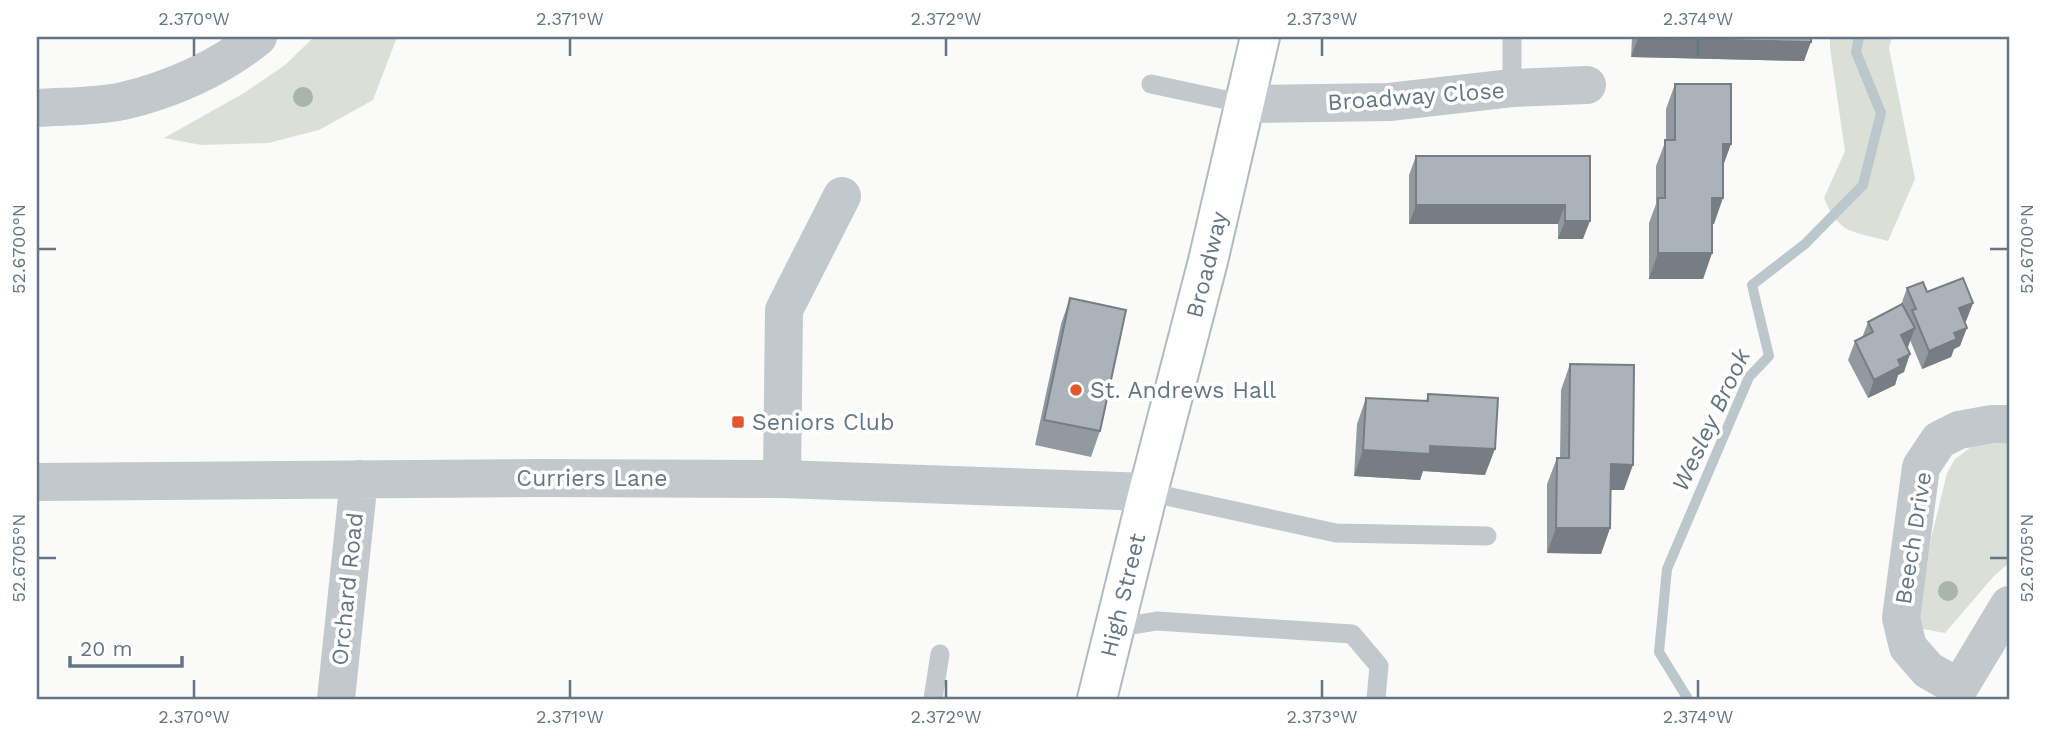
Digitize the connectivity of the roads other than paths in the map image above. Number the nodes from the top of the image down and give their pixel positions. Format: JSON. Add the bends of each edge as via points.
{"nodes":[{"id":1,"x":258,"y":37,"type":"edge"},
{"id":2,"x":1259,"y":37,"type":"edge"},
{"id":3,"x":1512,"y":37,"type":"edge"},
{"id":4,"x":1151,"y":84,"type":"dead end"},
{"id":5,"x":1587,"y":85,"type":"dead end"},
{"id":6,"x":1512,"y":88,"type":"junction"},
{"id":7,"x":1245,"y":104,"type":"junction"},
{"id":8,"x":37,"y":108,"type":"edge"},
{"id":9,"x":842,"y":196,"type":"dead end"},
{"id":10,"x":2009,"y":424,"type":"edge"},
{"id":11,"x":359,"y":479,"type":"junction"},
{"id":12,"x":782,"y":479,"type":"junction"},
{"id":13,"x":37,"y":482,"type":"edge"},
{"id":14,"x":1148,"y":492,"type":"junction"},
{"id":15,"x":1487,"y":536,"type":"dead end"},
{"id":16,"x":2009,"y":605,"type":"edge"},
{"id":17,"x":1115,"y":628,"type":"junction"},
{"id":18,"x":940,"y":654,"type":"dead end"},
{"id":19,"x":1958,"y":693,"type":"edge"},
{"id":20,"x":336,"y":699,"type":"edge"},
{"id":21,"x":933,"y":699,"type":"edge"},
{"id":22,"x":1097,"y":699,"type":"edge"},
{"id":23,"x":1376,"y":699,"type":"edge"}],
"edges":[{"from":1,"to":8,"type":"street","via":[[215,67],[164,88],[121,101]]},
{"from":2,"to":7,"type":"main road","name":"Broadway"},
{"from":3,"to":6,"type":"lane"},
{"from":4,"to":7,"type":"lane"},
{"from":5,"to":6,"type":"street","name":"Broadway Close"},
{"from":6,"to":7,"type":"street","name":"Broadway Close","via":[[1389,102]]},
{"from":7,"to":14,"type":"main road","name":"Broadway"},
{"from":9,"to":12,"type":"street","via":[[784,310]]},
{"from":10,"to":19,"type":"street","name":"Beech Drive","via":[[1959,430],[1939,440],[1921,467],[1901,618],[1908,647]]},
{"from":11,"to":12,"type":"street","name":"Curriers Lane"},
{"from":11,"to":13,"type":"street","name":"Curriers Lane"},
{"from":11,"to":20,"type":"street","name":"Orchard Road"},
{"from":12,"to":14,"type":"street","name":"Curriers Lane"},
{"from":14,"to":15,"type":"lane","via":[[1336,533]]},
{"from":14,"to":17,"type":"main road","name":"High Street"},
{"from":16,"to":19,"type":"street","name":"Beech Drive"},
{"from":17,"to":22,"type":"main road","name":"High Street"},
{"from":17,"to":23,"type":"lane","via":[[1157,621],[1352,634],[1379,666]]},
{"from":18,"to":21,"type":"lane"}]}
